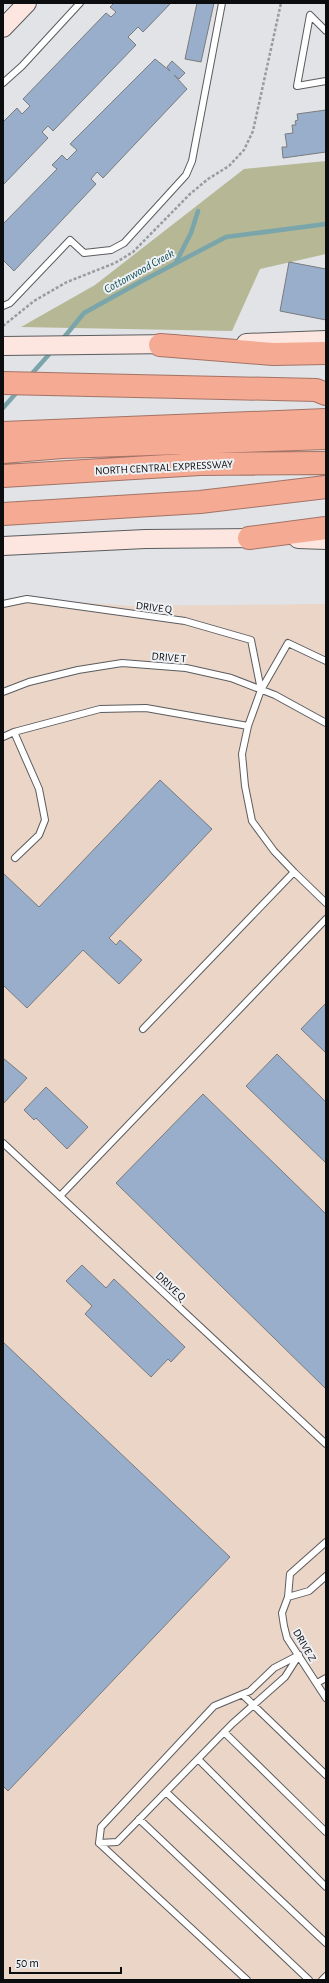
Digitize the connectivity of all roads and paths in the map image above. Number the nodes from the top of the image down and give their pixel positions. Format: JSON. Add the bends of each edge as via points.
{"nodes":[{"id":1,"x":80,"y":3,"type":"edge"},
{"id":2,"x":222,"y":3,"type":"edge"},
{"id":3,"x":22,"y":5,"type":"edge"},
{"id":4,"x":3,"y":28,"type":"edge"},
{"id":5,"x":326,"y":31,"type":"edge"},
{"id":6,"x":326,"y":80,"type":"edge"},
{"id":7,"x":3,"y":83,"type":"edge"},
{"id":8,"x":3,"y":306,"type":"edge"},
{"id":9,"x":326,"y":340,"type":"edge"},
{"id":10,"x":160,"y":345,"type":"junction"},
{"id":11,"x":3,"y":346,"type":"edge"},
{"id":12,"x":326,"y":353,"type":"edge"},
{"id":13,"x":3,"y":383,"type":"edge"},
{"id":14,"x":326,"y":394,"type":"edge"},
{"id":15,"x":326,"y":420,"type":"edge"},
{"id":16,"x":3,"y":433,"type":"edge"},
{"id":17,"x":326,"y":438,"type":"edge"},
{"id":18,"x":3,"y":452,"type":"edge"},
{"id":19,"x":326,"y":463,"type":"edge"},
{"id":20,"x":3,"y":476,"type":"edge"},
{"id":21,"x":326,"y":487,"type":"edge"},
{"id":22,"x":3,"y":514,"type":"edge"},
{"id":23,"x":326,"y":528,"type":"edge"},
{"id":24,"x":249,"y":538,"type":"junction"},
{"id":25,"x":326,"y":540,"type":"edge"},
{"id":26,"x":3,"y":546,"type":"edge"},
{"id":27,"x":3,"y":604,"type":"edge"},
{"id":28,"x":326,"y":660,"type":"edge"},
{"id":29,"x":261,"y":690,"type":"junction"},
{"id":30,"x":3,"y":692,"type":"edge"},
{"id":31,"x":326,"y":723,"type":"edge"},
{"id":32,"x":248,"y":726,"type":"junction"},
{"id":33,"x":14,"y":732,"type":"junction"},
{"id":34,"x":3,"y":737,"type":"edge"},
{"id":35,"x":15,"y":858,"type":"dead end"},
{"id":36,"x":294,"y":872,"type":"junction"},
{"id":37,"x":326,"y":903,"type":"edge"},
{"id":38,"x":326,"y":919,"type":"edge"},
{"id":39,"x":143,"y":1029,"type":"dead end"},
{"id":40,"x":3,"y":1143,"type":"edge"},
{"id":41,"x":60,"y":1196,"type":"junction"},
{"id":42,"x":326,"y":1444,"type":"edge"},
{"id":43,"x":326,"y":1542,"type":"edge"},
{"id":44,"x":326,"y":1576,"type":"edge"},
{"id":45,"x":288,"y":1597,"type":"junction"},
{"id":46,"x":299,"y":1656,"type":"junction"},
{"id":47,"x":326,"y":1678,"type":"edge"},
{"id":48,"x":317,"y":1683,"type":"junction"},
{"id":49,"x":243,"y":1695,"type":"junction"},
{"id":50,"x":326,"y":1698,"type":"edge"},
{"id":51,"x":254,"y":1705,"type":"junction"},
{"id":52,"x":224,"y":1732,"type":"junction"},
{"id":53,"x":198,"y":1759,"type":"junction"},
{"id":54,"x":326,"y":1775,"type":"edge"},
{"id":55,"x":166,"y":1792,"type":"junction"},
{"id":56,"x":139,"y":1819,"type":"junction"},
{"id":57,"x":326,"y":1832,"type":"edge"},
{"id":58,"x":99,"y":1843,"type":"junction"},
{"id":59,"x":326,"y":1887,"type":"edge"},
{"id":60,"x":326,"y":1943,"type":"edge"},
{"id":61,"x":326,"y":1976,"type":"edge"},
{"id":62,"x":247,"y":1980,"type":"edge"},
{"id":63,"x":309,"y":1980,"type":"edge"},
{"id":64,"x":322,"y":1980,"type":"edge"}],
"edges":[{"from":1,"to":7,"type":"lane"},
{"from":2,"to":8,"type":"lane","via":[[192,161],[186,175],[124,243],[111,250],[84,253],[70,240],[10,303]]},
{"from":3,"to":4,"type":"main road"},
{"from":5,"to":6,"type":"lane","via":[[310,15],[297,86]]},
{"from":9,"to":10,"type":"main road"},
{"from":10,"to":11,"type":"main road"},
{"from":10,"to":12,"type":"highway","via":[[273,354]]},
{"from":13,"to":14,"type":"highway","via":[[316,390]]},
{"from":15,"to":16,"type":"highway"},
{"from":17,"to":18,"type":"highway","via":[[93,446]]},
{"from":19,"to":20,"type":"highway","name":"NORTH CENTRAL EXPRESSWAY","via":[[200,464]]},
{"from":21,"to":22,"type":"highway","via":[[200,502]]},
{"from":23,"to":24,"type":"highway"},
{"from":24,"to":25,"type":"main road"},
{"from":24,"to":26,"type":"main road","via":[[145,539]]},
{"from":27,"to":29,"type":"lane","name":"DRIVE Q","via":[[27,599],[184,621],[251,640]]},
{"from":28,"to":29,"type":"lane","via":[[288,643]]},
{"from":29,"to":30,"type":"lane","name":"DRIVE T","via":[[231,678],[186,668],[122,663],[78,670],[29,682]]},
{"from":29,"to":31,"type":"lane","name":"DRIVE T"},
{"from":29,"to":32,"type":"lane"},
{"from":32,"to":33,"type":"lane","via":[[146,708],[100,709]]},
{"from":32,"to":36,"type":"lane","via":[[242,754],[252,821],[274,851]]},
{"from":33,"to":34,"type":"lane"},
{"from":33,"to":35,"type":"lane","via":[[39,789],[45,820],[39,834]]},
{"from":36,"to":37,"type":"lane"},
{"from":36,"to":39,"type":"lane"},
{"from":38,"to":41,"type":"lane"},
{"from":40,"to":41,"type":"lane","name":"DRIVE Q"},
{"from":41,"to":42,"type":"lane","name":"DRIVE Q"},
{"from":43,"to":45,"type":"lane","name":"DRIVE Z","via":[[290,1574]]},
{"from":44,"to":45,"type":"lane","via":[[309,1591]]},
{"from":45,"to":46,"type":"lane","name":"DRIVE Z","via":[[282,1614],[284,1626],[287,1638]]},
{"from":46,"to":48,"type":"lane","name":"DRIVE Z"},
{"from":46,"to":49,"type":"lane","via":[[274,1668]]},
{"from":46,"to":51,"type":"lane","via":[[285,1677]]},
{"from":47,"to":48,"type":"lane"},
{"from":48,"to":50,"type":"lane","name":"DRIVE Z"},
{"from":49,"to":51,"type":"lane"},
{"from":49,"to":58,"type":"lane","via":[[214,1706],[101,1827]]},
{"from":51,"to":52,"type":"lane"},
{"from":51,"to":54,"type":"lane"},
{"from":52,"to":53,"type":"lane"},
{"from":52,"to":57,"type":"lane"},
{"from":53,"to":55,"type":"lane"},
{"from":53,"to":59,"type":"lane"},
{"from":55,"to":56,"type":"lane"},
{"from":55,"to":60,"type":"lane"},
{"from":56,"to":58,"type":"lane","via":[[117,1842]]},
{"from":56,"to":63,"type":"lane"},
{"from":58,"to":62,"type":"lane"},
{"from":61,"to":64,"type":"lane"}]}
